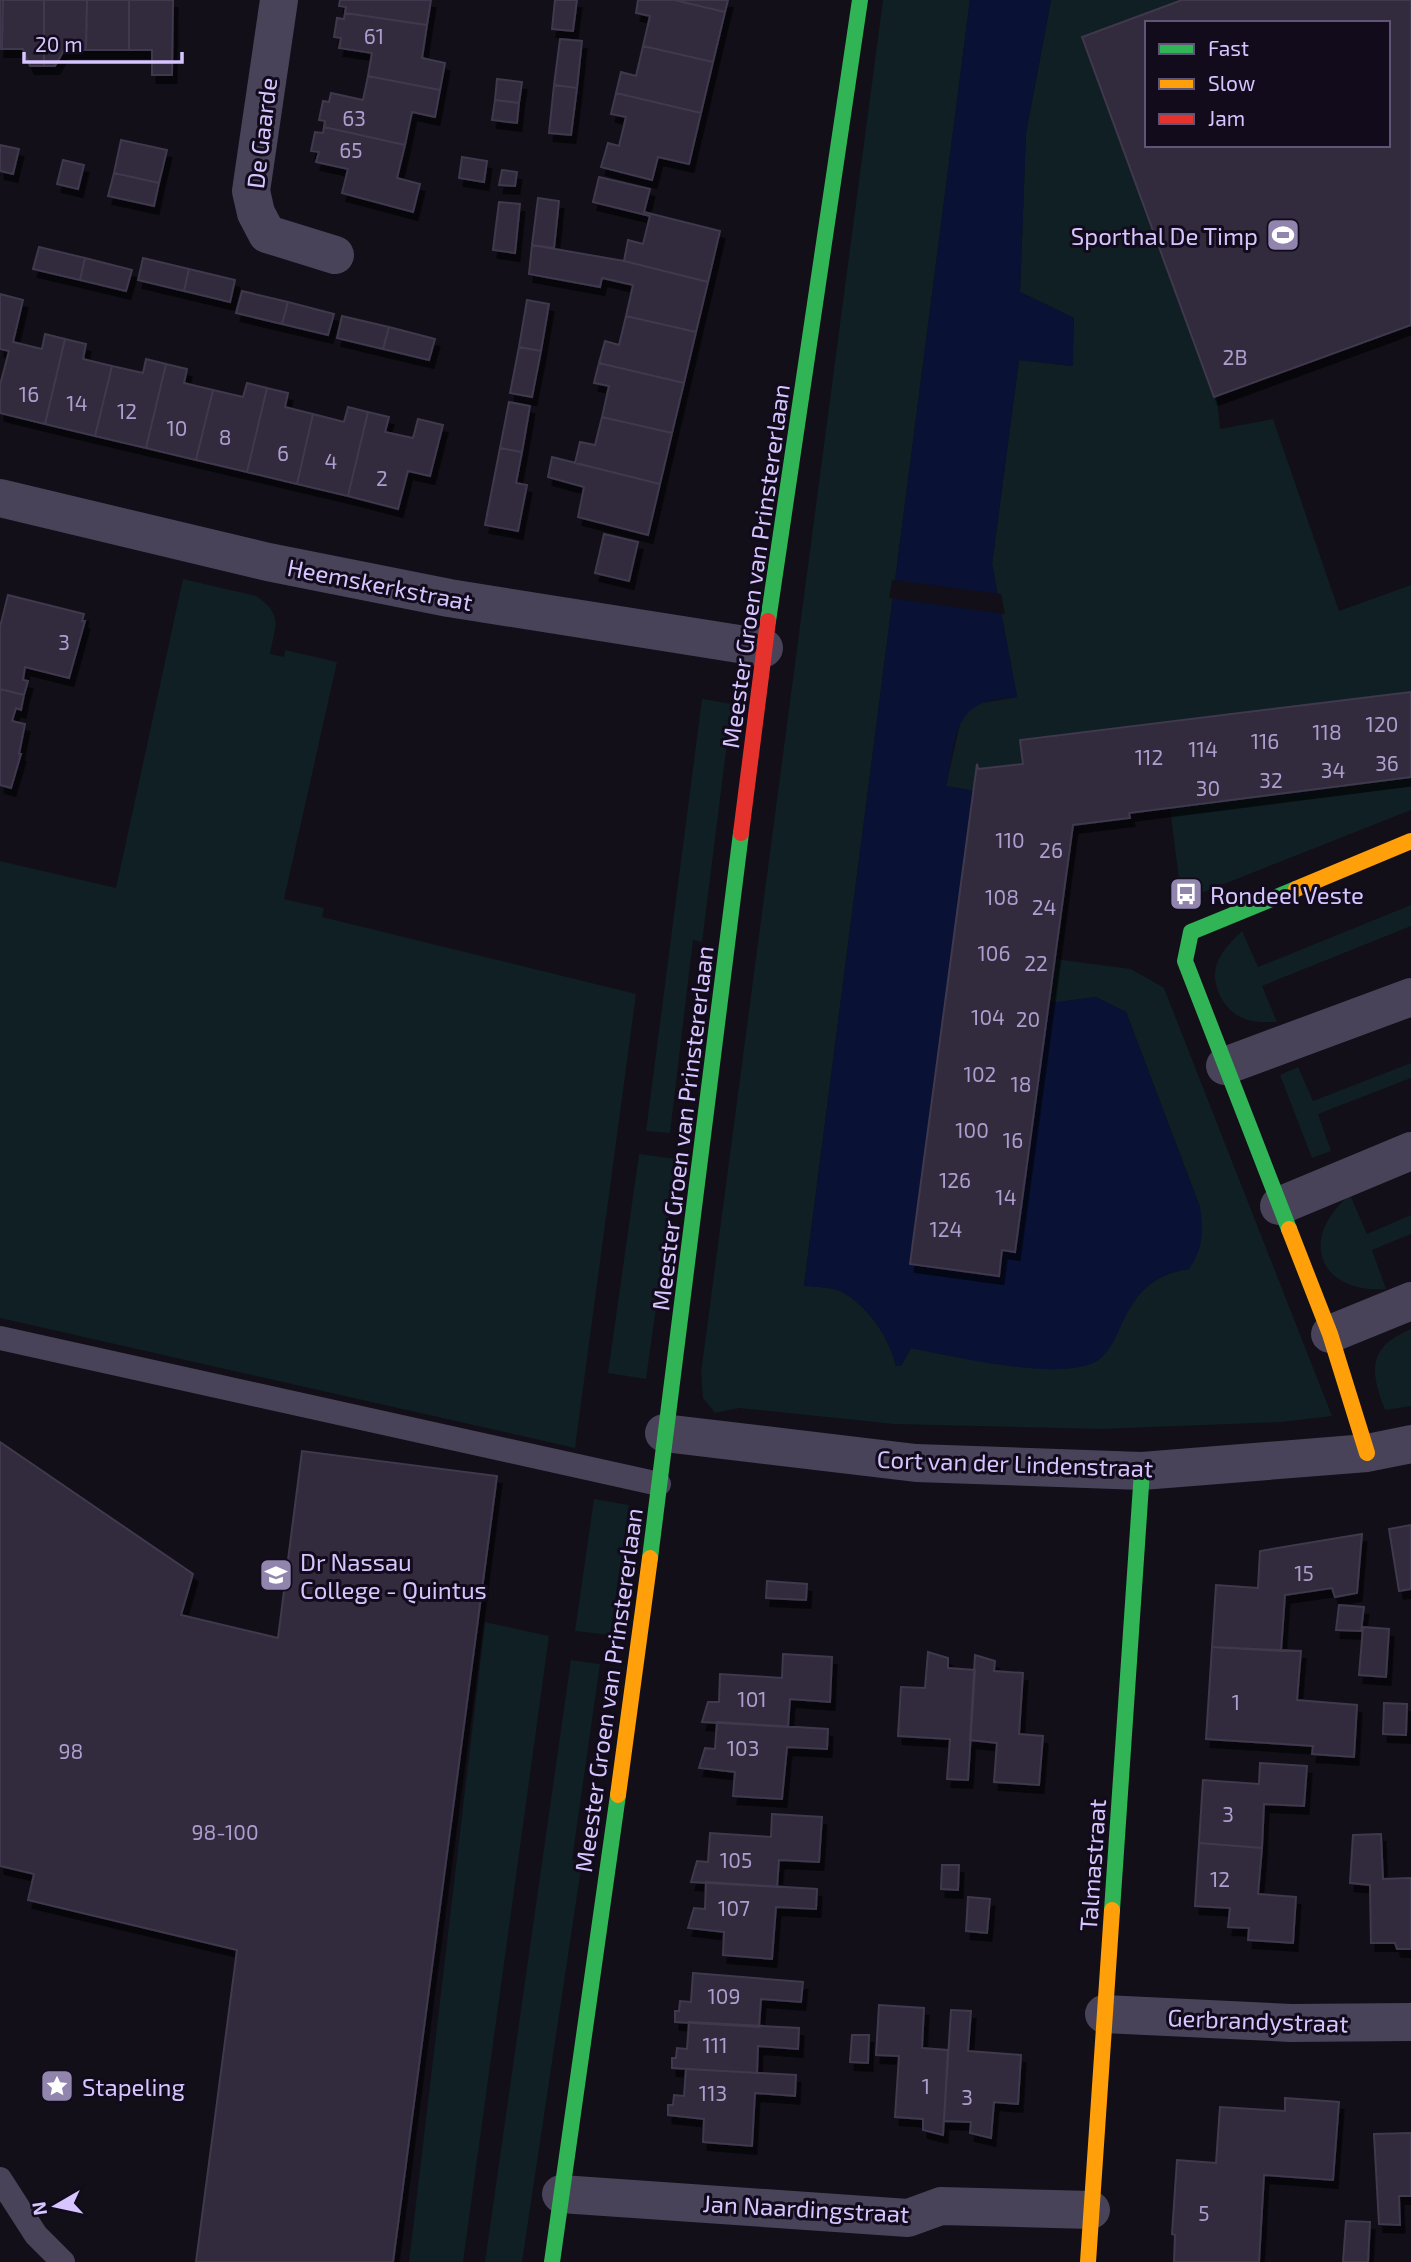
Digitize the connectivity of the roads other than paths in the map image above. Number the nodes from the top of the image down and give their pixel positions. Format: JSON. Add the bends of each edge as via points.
{"nodes":[{"id":1,"x":279,"y":0,"type":"edge"},
{"id":2,"x":860,"y":0,"type":"edge"},
{"id":3,"x":335,"y":255,"type":"dead end"},
{"id":4,"x":0,"y":498,"type":"edge"},
{"id":5,"x":764,"y":649,"type":"junction"},
{"id":6,"x":1411,"y":841,"type":"edge"},
{"id":7,"x":1411,"y":997,"type":"edge"},
{"id":8,"x":1225,"y":1066,"type":"junction"},
{"id":9,"x":1411,"y":1151,"type":"edge"},
{"id":10,"x":1279,"y":1206,"type":"junction"},
{"id":11,"x":1411,"y":1301,"type":"edge"},
{"id":12,"x":1330,"y":1334,"type":"junction"},
{"id":13,"x":0,"y":1338,"type":"edge"},
{"id":14,"x":664,"y":1433,"type":"junction"},
{"id":15,"x":1411,"y":1444,"type":"edge"},
{"id":16,"x":1367,"y":1453,"type":"junction"},
{"id":17,"x":1142,"y":1471,"type":"junction"},
{"id":18,"x":659,"y":1484,"type":"junction"},
{"id":19,"x":1104,"y":2014,"type":"junction"},
{"id":20,"x":1411,"y":2022,"type":"edge"},
{"id":21,"x":0,"y":2179,"type":"edge"},
{"id":22,"x":561,"y":2194,"type":"junction"},
{"id":23,"x":1091,"y":2210,"type":"junction"},
{"id":24,"x":63,"y":2262,"type":"edge"},
{"id":25,"x":552,"y":2262,"type":"edge"},
{"id":26,"x":1088,"y":2262,"type":"edge"}],
"edges":[{"from":1,"to":3,"type":"street","name":"De Gaarde","via":[[251,191],[267,234]]},
{"from":2,"to":5,"type":"street","name":"Meester Groen van Prinstererlaan"},
{"from":4,"to":5,"type":"street","name":"Heemskerkstraat","via":[[268,562],[438,596]]},
{"from":5,"to":14,"type":"street","name":"Meester Groen van Prinstererlaan"},
{"from":6,"to":8,"type":"street","via":[[1191,932],[1185,961]]},
{"from":7,"to":8,"type":"street"},
{"from":8,"to":10,"type":"street"},
{"from":9,"to":10,"type":"street"},
{"from":10,"to":12,"type":"street"},
{"from":11,"to":12,"type":"street"},
{"from":12,"to":16,"type":"street"},
{"from":13,"to":18,"type":"lane"},
{"from":14,"to":17,"type":"street","name":"Cort van der Lindenstraat","via":[[916,1462]]},
{"from":14,"to":18,"type":"street","name":"Meester Groen van Prinstererlaan"},
{"from":15,"to":16,"type":"street","name":"Cort van der Lindenstraat"},
{"from":16,"to":17,"type":"street","name":"Cort van der Lindenstraat"},
{"from":17,"to":19,"type":"street","name":"Talmastraat"},
{"from":18,"to":22,"type":"street","name":"Meester Groen van Prinstererlaan"},
{"from":19,"to":20,"type":"street","name":"Gerbrandystraat","via":[[1291,2024]]},
{"from":19,"to":23,"type":"street","name":"Talmastraat"},
{"from":21,"to":24,"type":"lane","via":[[36,2235]]},
{"from":22,"to":23,"type":"street","name":"Jan Naardingstraat","via":[[908,2218],[941,2206]]},
{"from":22,"to":25,"type":"street","name":"Meester Groen van Prinstererlaan"},
{"from":23,"to":26,"type":"street","name":"Talmastraat"}]}
